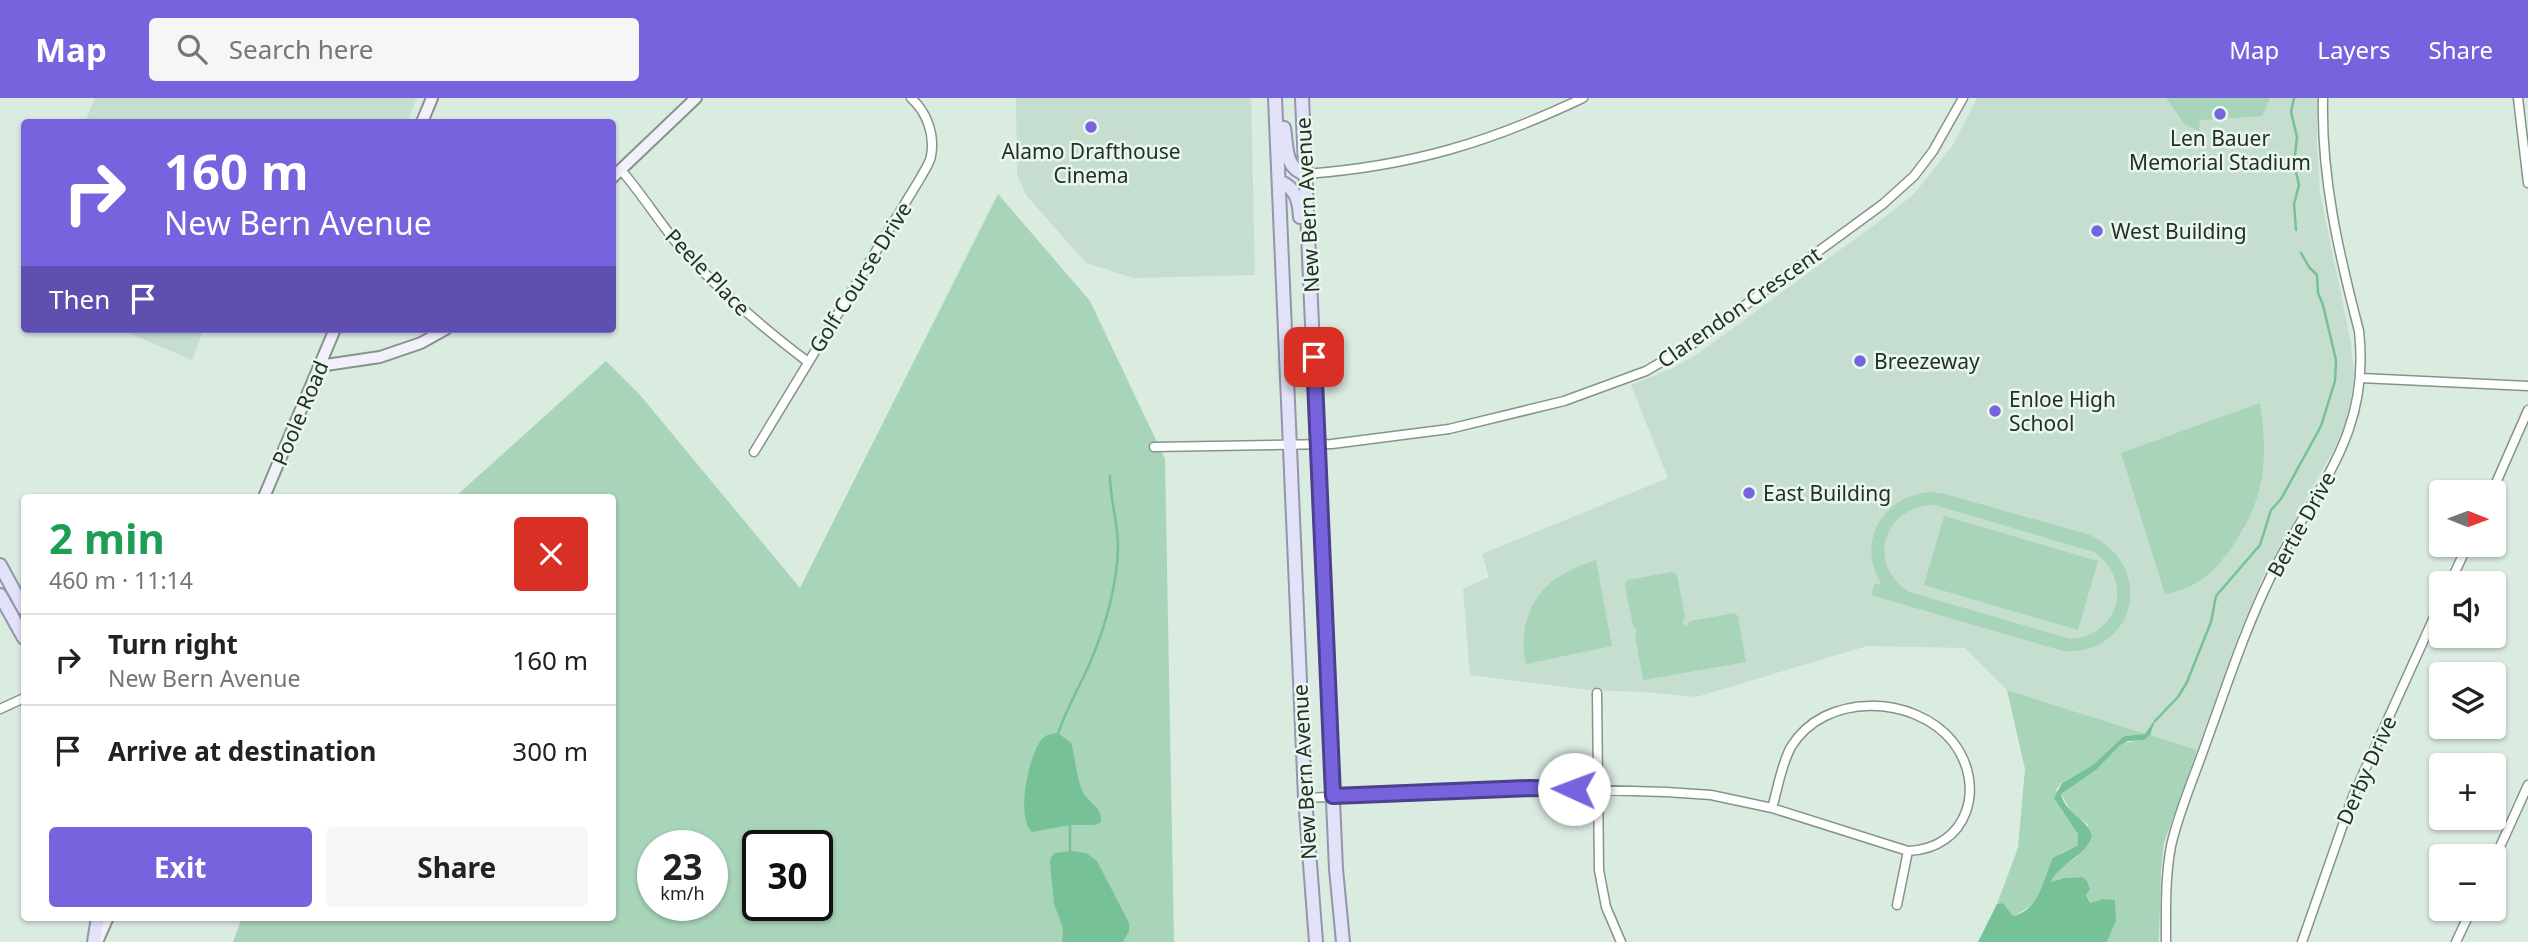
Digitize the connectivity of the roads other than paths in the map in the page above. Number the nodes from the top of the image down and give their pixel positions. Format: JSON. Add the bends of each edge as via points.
{"nodes":[{"id":1,"x":432,"y":98,"type":"edge"},
{"id":2,"x":696,"y":98,"type":"edge"},
{"id":3,"x":911,"y":98,"type":"edge"},
{"id":4,"x":1276,"y":98,"type":"edge"},
{"id":5,"x":1302,"y":98,"type":"edge"},
{"id":6,"x":1583,"y":98,"type":"edge"},
{"id":7,"x":1963,"y":98,"type":"edge"},
{"id":8,"x":2323,"y":98,"type":"edge"},
{"id":9,"x":2518,"y":98,"type":"edge"},
{"id":10,"x":423,"y":119,"type":"edge"},
{"id":11,"x":617,"y":174,"type":"edge"},
{"id":12,"x":1306,"y":174,"type":"junction"},
{"id":13,"x":1279,"y":181,"type":"junction"},
{"id":14,"x":2528,"y":183,"type":"edge"},
{"id":15,"x":1311,"y":279,"type":"junction"},
{"id":16,"x":333,"y":333,"type":"edge"},
{"id":17,"x":439,"y":333,"type":"edge"},
{"id":18,"x":808,"y":362,"type":"junction"},
{"id":19,"x":319,"y":366,"type":"junction"},
{"id":20,"x":2361,"y":378,"type":"junction"},
{"id":21,"x":2528,"y":386,"type":"edge"},
{"id":22,"x":2528,"y":410,"type":"edge"},
{"id":23,"x":1317,"y":444,"type":"junction"},
{"id":24,"x":1290,"y":445,"type":"junction"},
{"id":25,"x":1154,"y":447,"type":"dead end"},
{"id":26,"x":754,"y":452,"type":"dead end"},
{"id":27,"x":2497,"y":480,"type":"edge"},
{"id":28,"x":265,"y":494,"type":"edge"},
{"id":29,"x":0,"y":565,"type":"edge"},
{"id":30,"x":0,"y":595,"type":"edge"},
{"id":31,"x":21,"y":604,"type":"edge"},
{"id":32,"x":2429,"y":629,"type":"edge"},
{"id":33,"x":21,"y":633,"type":"edge"},
{"id":34,"x":1597,"y":693,"type":"dead end"},
{"id":35,"x":21,"y":699,"type":"edge"},
{"id":36,"x":0,"y":709,"type":"edge"},
{"id":37,"x":2528,"y":785,"type":"edge"},
{"id":38,"x":1597,"y":790,"type":"junction"},
{"id":39,"x":1333,"y":796,"type":"junction"},
{"id":40,"x":1305,"y":797,"type":"junction"},
{"id":41,"x":1772,"y":808,"type":"junction"},
{"id":42,"x":2501,"y":844,"type":"edge"},
{"id":43,"x":1908,"y":851,"type":"junction"},
{"id":44,"x":1896,"y":905,"type":"dead end"},
{"id":45,"x":99,"y":921,"type":"edge"},
{"id":46,"x":106,"y":921,"type":"edge"},
{"id":47,"x":2466,"y":921,"type":"edge"},
{"id":48,"x":1617,"y":941,"type":"edge"},
{"id":49,"x":96,"y":942,"type":"edge"},
{"id":50,"x":1316,"y":942,"type":"edge"},
{"id":51,"x":1343,"y":942,"type":"edge"},
{"id":52,"x":2166,"y":942,"type":"edge"},
{"id":53,"x":2302,"y":942,"type":"edge"},
{"id":54,"x":2456,"y":942,"type":"edge"}],
"edges":[{"from":1,"to":10,"type":"main road"},
{"from":2,"to":11,"type":"main road"},
{"from":3,"to":18,"type":"street","name":"Golf Course Drive","via":[[931,133],[931,157]]},
{"from":4,"to":12,"type":"main road","via":[[1288,159]]},
{"from":4,"to":13,"type":"main road","name":"New Bern Avenue"},
{"from":5,"to":12,"type":"main road","name":"New Bern Avenue"},
{"from":6,"to":12,"type":"street","via":[[1492,138],[1423,158]]},
{"from":7,"to":23,"type":"street","name":"Clarendon Crescent","via":[[1933,151],[1883,204],[1661,365],[1587,394],[1490,421]]},
{"from":8,"to":20,"type":"street","name":"Bertie Drive","via":[[2329,202],[2359,331]]},
{"from":9,"to":14,"type":"street"},
{"from":11,"to":18,"type":"street","name":"Peele Place","via":[[721,289]]},
{"from":12,"to":15,"type":"main road","name":"New Bern Avenue"},
{"from":13,"to":15,"type":"main road","via":[[1296,194]]},
{"from":13,"to":24,"type":"main road","name":"New Bern Avenue"},
{"from":15,"to":23,"type":"main road","name":"New Bern Avenue"},
{"from":16,"to":19,"type":"main road","name":"Poole Road"},
{"from":17,"to":19,"type":"main road","via":[[380,357]]},
{"from":18,"to":26,"type":"street","name":"Golf Course Drive"},
{"from":19,"to":28,"type":"main road","name":"Poole Road"},
{"from":20,"to":21,"type":"street"},
{"from":20,"to":52,"type":"street","name":"Bertie Drive","via":[[2346,442],[2255,611],[2182,809],[2169,861]]},
{"from":22,"to":27,"type":"street"},
{"from":23,"to":24,"type":"street","name":"Clarendon Crescent"},
{"from":23,"to":39,"type":"main road","name":"New Bern Avenue"},
{"from":24,"to":25,"type":"street","name":"Clarendon Crescent"},
{"from":24,"to":40,"type":"main road","name":"New Bern Avenue"},
{"from":29,"to":31,"type":"main road"},
{"from":30,"to":33,"type":"main road"},
{"from":32,"to":53,"type":"street","name":"Derby Drive","via":[[2353,796]]},
{"from":34,"to":38,"type":"street"},
{"from":35,"to":36,"type":"street"},
{"from":37,"to":42,"type":"street"},
{"from":38,"to":39,"type":"street","via":[[1529,788]]},
{"from":38,"to":41,"type":"street","via":[[1710,795]]},
{"from":38,"to":48,"type":"street","via":[[1598,870]]},
{"from":39,"to":40,"type":"street"},
{"from":39,"to":51,"type":"main road","name":"New Bern Avenue"},
{"from":40,"to":50,"type":"main road","name":"New Bern Avenue"},
{"from":41,"to":43,"type":"street"},
{"from":41,"to":43,"type":"street","via":[[1791,748],[1812,723],[1852,707],[1904,712],[1932,724],[1952,742],[1968,779],[1966,809],[1956,831],[1931,848]]},
{"from":43,"to":44,"type":"street"},
{"from":45,"to":49,"type":"main road"},
{"from":46,"to":49,"type":"main road"},
{"from":47,"to":54,"type":"street"}]}
